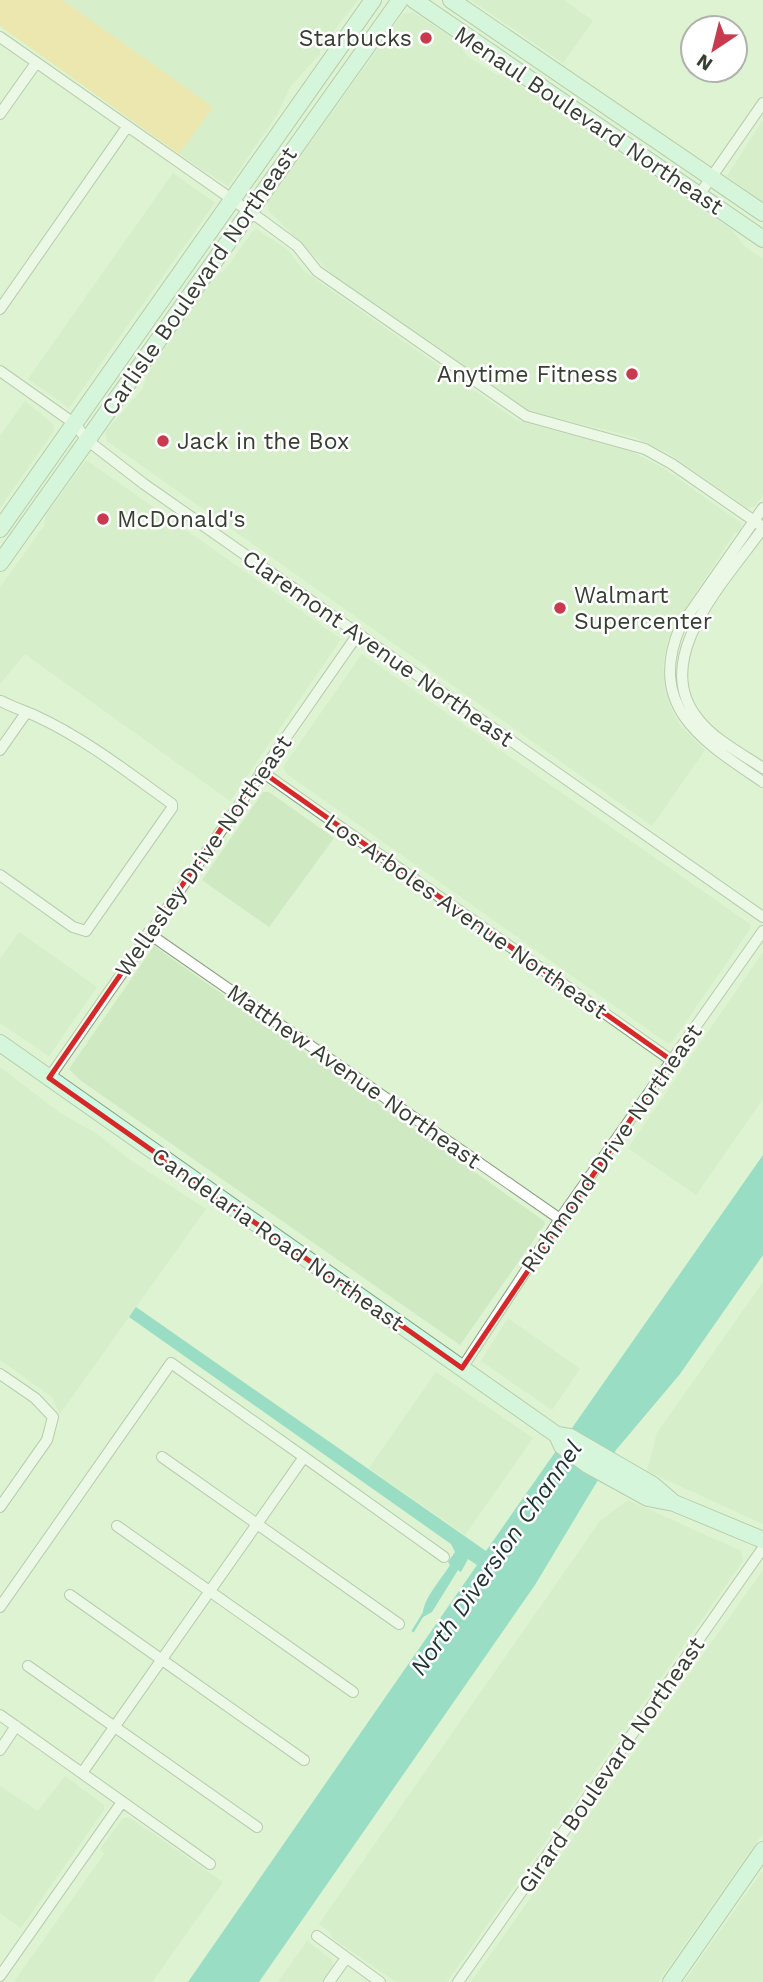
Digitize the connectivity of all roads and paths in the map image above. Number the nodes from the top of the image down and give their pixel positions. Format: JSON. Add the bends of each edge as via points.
{"nodes":[{"id":1,"x":373,"y":0,"type":"edge"},
{"id":2,"x":400,"y":0,"type":"edge"},
{"id":3,"x":414,"y":0,"type":"edge"},
{"id":4,"x":451,"y":0,"type":"edge"},
{"id":5,"x":0,"y":37,"type":"edge"},
{"id":6,"x":36,"y":63,"type":"junction"},
{"id":7,"x":763,"y":103,"type":"edge"},
{"id":8,"x":0,"y":114,"type":"edge"},
{"id":9,"x":127,"y":127,"type":"junction"},
{"id":10,"x":711,"y":178,"type":"junction"},
{"id":11,"x":699,"y":195,"type":"junction"},
{"id":12,"x":232,"y":200,"type":"junction"},
{"id":13,"x":247,"y":211,"type":"junction"},
{"id":14,"x":763,"y":213,"type":"edge"},
{"id":15,"x":763,"y":239,"type":"edge"},
{"id":16,"x":191,"y":258,"type":"junction"},
{"id":17,"x":0,"y":309,"type":"edge"},
{"id":18,"x":159,"y":337,"type":"junction"},
{"id":19,"x":0,"y":370,"type":"edge"},
{"id":20,"x":75,"y":424,"type":"junction"},
{"id":21,"x":87,"y":440,"type":"junction"},
{"id":22,"x":763,"y":508,"type":"edge"},
{"id":23,"x":760,"y":525,"type":"edge"},
{"id":24,"x":0,"y":529,"type":"edge"},
{"id":25,"x":0,"y":562,"type":"edge"},
{"id":26,"x":358,"y":634,"type":"junction"},
{"id":27,"x":0,"y":699,"type":"edge"},
{"id":28,"x":26,"y":713,"type":"junction"},
{"id":29,"x":0,"y":750,"type":"edge"},
{"id":30,"x":763,"y":768,"type":"edge"},
{"id":31,"x":261,"y":771,"type":"junction"},
{"id":32,"x":763,"y":782,"type":"edge"},
{"id":33,"x":0,"y":875,"type":"edge"},
{"id":34,"x":763,"y":917,"type":"edge"},
{"id":35,"x":763,"y":931,"type":"edge"},
{"id":36,"x":149,"y":933,"type":"junction"},
{"id":37,"x":0,"y":1043,"type":"edge"},
{"id":38,"x":671,"y":1060,"type":"junction"},
{"id":39,"x":49,"y":1078,"type":"junction"},
{"id":40,"x":560,"y":1219,"type":"junction"},
{"id":41,"x":462,"y":1368,"type":"junction"},
{"id":42,"x":0,"y":1374,"type":"edge"},
{"id":43,"x":162,"y":1457,"type":"dead end"},
{"id":44,"x":304,"y":1457,"type":"junction"},
{"id":45,"x":2,"y":1499,"type":"edge"},
{"id":46,"x":257,"y":1524,"type":"junction"},
{"id":47,"x":117,"y":1525,"type":"dead end"},
{"id":48,"x":763,"y":1540,"type":"edge"},
{"id":49,"x":763,"y":1548,"type":"edge"},
{"id":50,"x":444,"y":1557,"type":"dead end"},
{"id":51,"x":210,"y":1591,"type":"junction"},
{"id":52,"x":70,"y":1595,"type":"dead end"},
{"id":53,"x":0,"y":1607,"type":"edge"},
{"id":54,"x":399,"y":1624,"type":"dead end"},
{"id":55,"x":162,"y":1659,"type":"junction"},
{"id":56,"x":28,"y":1665,"type":"dead end"},
{"id":57,"x":353,"y":1692,"type":"dead end"},
{"id":58,"x":0,"y":1715,"type":"edge"},
{"id":59,"x":16,"y":1726,"type":"junction"},
{"id":60,"x":114,"y":1727,"type":"junction"},
{"id":61,"x":0,"y":1750,"type":"edge"},
{"id":62,"x":304,"y":1760,"type":"dead end"},
{"id":63,"x":82,"y":1773,"type":"junction"},
{"id":64,"x":122,"y":1801,"type":"junction"},
{"id":65,"x":257,"y":1827,"type":"dead end"},
{"id":66,"x":763,"y":1850,"type":"edge"},
{"id":67,"x":210,"y":1864,"type":"dead end"},
{"id":68,"x":317,"y":1936,"type":"dead end"},
{"id":69,"x":346,"y":1958,"type":"junction"},
{"id":70,"x":0,"y":1976,"type":"edge"},
{"id":71,"x":329,"y":1982,"type":"edge"},
{"id":72,"x":380,"y":1982,"type":"edge"},
{"id":73,"x":458,"y":1982,"type":"edge"},
{"id":74,"x":671,"y":1982,"type":"edge"}],
"edges":[{"from":1,"to":12,"type":"main road","name":"Carlisle Boulevard Northeast"},
{"from":2,"to":13,"type":"main road","name":"Carlisle Boulevard Northeast"},
{"from":3,"to":11,"type":"main road","name":"Menaul Boulevard Northeast"},
{"from":4,"to":10,"type":"main road","name":"Menaul Boulevard Northeast"},
{"from":5,"to":6,"type":"street"},
{"from":6,"to":8,"type":"street"},
{"from":6,"to":9,"type":"street"},
{"from":7,"to":10,"type":"street"},
{"from":9,"to":12,"type":"street"},
{"from":9,"to":17,"type":"street"},
{"from":10,"to":11,"type":"street"},
{"from":10,"to":14,"type":"main road","name":"Menaul Boulevard Northeast"},
{"from":11,"to":15,"type":"main road","name":"Menaul Boulevard Northeast"},
{"from":12,"to":13,"type":"street"},
{"from":12,"to":16,"type":"main road","name":"Carlisle Boulevard Northeast"},
{"from":13,"to":18,"type":"main road","name":"Carlisle Boulevard Northeast"},
{"from":13,"to":23,"type":"street","via":[[297,246],[317,271],[526,416],[645,449]]},
{"from":16,"to":18,"type":"main road","via":[[187,277],[155,323]]},
{"from":16,"to":20,"type":"main road","name":"Carlisle Boulevard Northeast"},
{"from":18,"to":21,"type":"main road","name":"Carlisle Boulevard Northeast"},
{"from":19,"to":20,"type":"street","name":"Claremont Avenue Northeast"},
{"from":20,"to":21,"type":"street","name":"Claremont Avenue Northeast"},
{"from":20,"to":24,"type":"main road","name":"Carlisle Boulevard Northeast"},
{"from":21,"to":25,"type":"main road","name":"Carlisle Boulevard Northeast"},
{"from":21,"to":26,"type":"street","name":"Claremont Avenue Northeast"},
{"from":22,"to":23,"type":"street"},
{"from":23,"to":30,"type":"street","via":[[690,634],[681,670],[685,697],[699,722]]},
{"from":23,"to":32,"type":"street","via":[[680,627],[668,667],[681,715],[692,729]]},
{"from":26,"to":31,"type":"street","name":"Wellesley Drive Northeast"},
{"from":26,"to":34,"type":"street","name":"Claremont Avenue Northeast"},
{"from":27,"to":28,"type":"street"},
{"from":28,"to":29,"type":"street"},
{"from":28,"to":33,"type":"street","via":[[134,777],[172,808],[86,931],[73,927]]},
{"from":31,"to":36,"type":"street","name":"Wellesley Drive Northeast"},
{"from":31,"to":38,"type":"street","name":"Los Arboles Avenue Northeast"},
{"from":35,"to":38,"type":"street","name":"Richmond Drive Northeast"},
{"from":36,"to":39,"type":"street","name":"Wellesley Drive Northeast"},
{"from":36,"to":40,"type":"street","name":"Matthew Avenue Northeast"},
{"from":37,"to":39,"type":"main road","name":"Candelaria Road Northeast"},
{"from":38,"to":40,"type":"street","name":"Richmond Drive Northeast"},
{"from":39,"to":41,"type":"main road","name":"Candelaria Road Northeast"},
{"from":40,"to":41,"type":"street","name":"Richmond Drive Northeast"},
{"from":41,"to":48,"type":"main road","name":"Candelaria Road Northeast","via":[[617,1473],[653,1485],[674,1503]]},
{"from":42,"to":45,"type":"street","via":[[45,1406],[53,1417],[47,1440]]},
{"from":43,"to":46,"type":"street"},
{"from":44,"to":46,"type":"street"},
{"from":44,"to":50,"type":"street"},
{"from":44,"to":53,"type":"street","via":[[171,1363]]},
{"from":46,"to":51,"type":"street"},
{"from":46,"to":54,"type":"street"},
{"from":47,"to":51,"type":"street"},
{"from":49,"to":73,"type":"street","name":"Girard Boulevard Northeast"},
{"from":51,"to":55,"type":"street"},
{"from":51,"to":57,"type":"street"},
{"from":52,"to":55,"type":"street"},
{"from":55,"to":60,"type":"street"},
{"from":55,"to":62,"type":"street"},
{"from":56,"to":60,"type":"street"},
{"from":58,"to":59,"type":"street"},
{"from":59,"to":61,"type":"street"},
{"from":59,"to":63,"type":"street"},
{"from":60,"to":63,"type":"street"},
{"from":60,"to":65,"type":"street"},
{"from":63,"to":64,"type":"street"},
{"from":64,"to":67,"type":"street"},
{"from":64,"to":70,"type":"street"},
{"from":66,"to":74,"type":"main road"},
{"from":68,"to":69,"type":"street"},
{"from":69,"to":71,"type":"street"},
{"from":69,"to":72,"type":"street"}]}
